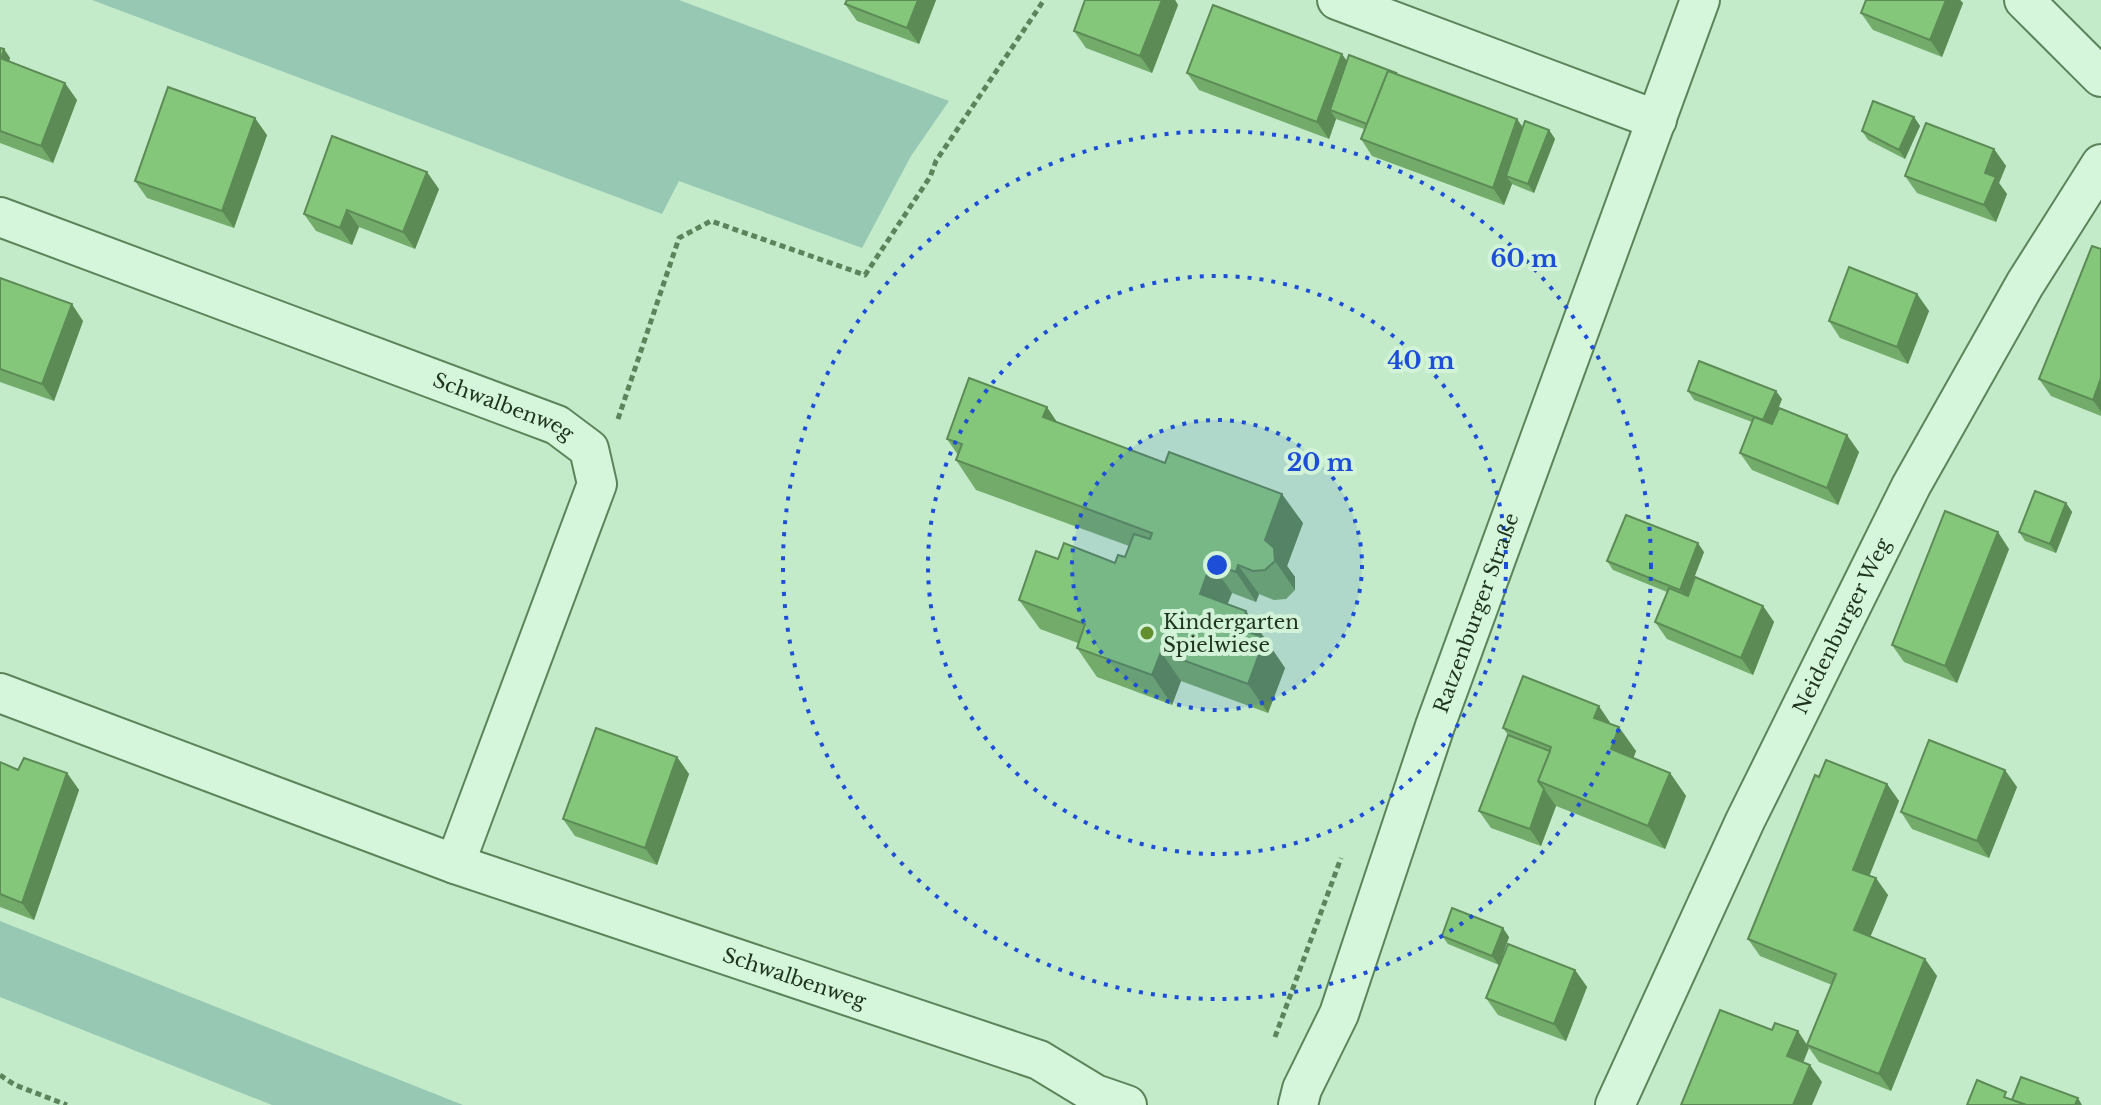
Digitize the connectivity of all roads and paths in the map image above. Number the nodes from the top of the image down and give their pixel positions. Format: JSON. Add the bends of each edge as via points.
{"nodes":[{"id":1,"x":1044,"y":0,"type":"edge"},
{"id":2,"x":1337,"y":0,"type":"edge"},
{"id":3,"x":1700,"y":0,"type":"edge"},
{"id":4,"x":2024,"y":0,"type":"edge"},
{"id":5,"x":2101,"y":77,"type":"edge"},
{"id":6,"x":1657,"y":120,"type":"junction"},
{"id":7,"x":2101,"y":164,"type":"edge"},
{"id":8,"x":0,"y":217,"type":"edge"},
{"id":9,"x":589,"y":449,"type":"junction"},
{"id":10,"x":0,"y":693,"type":"edge"},
{"id":11,"x":455,"y":864,"type":"junction"},
{"id":12,"x":0,"y":1075,"type":"edge"},
{"id":13,"x":67,"y":1105,"type":"edge"},
{"id":14,"x":1127,"y":1105,"type":"edge"},
{"id":15,"x":1298,"y":1105,"type":"edge"},
{"id":16,"x":1615,"y":1105,"type":"edge"}],
"edges":[{"from":1,"to":9,"type":"path","via":[[865,275],[711,221],[679,238],[615,428]]},
{"from":2,"to":6,"type":"street"},
{"from":3,"to":6,"type":"street","name":"Ratzenburger Straße"},
{"from":4,"to":5,"type":"street"},
{"from":6,"to":15,"type":"street","name":"Ratzenburger Straße","via":[[1435,726],[1339,1014]]},
{"from":7,"to":16,"type":"street","name":"Neidenburger Weg","via":[[2025,284],[1911,486],[1745,821]]},
{"from":8,"to":9,"type":"street","name":"Schwalbenweg","via":[[557,425]]},
{"from":9,"to":11,"type":"street","name":"Schwalbenweg","via":[[597,484]]},
{"from":10,"to":11,"type":"street","name":"Schwalbenweg"},
{"from":11,"to":14,"type":"street","name":"Schwalbenweg","via":[[1039,1060],[1095,1094]]},
{"from":12,"to":13,"type":"path"}]}
